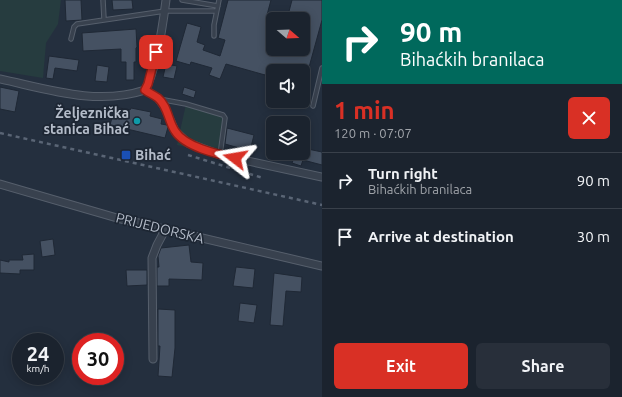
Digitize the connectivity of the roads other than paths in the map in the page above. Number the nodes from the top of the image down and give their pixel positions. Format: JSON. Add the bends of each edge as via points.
{"nodes":[{"id":1,"x":103,"y":0,"type":"edge"},
{"id":2,"x":166,"y":0,"type":"edge"},
{"id":3,"x":182,"y":0,"type":"edge"},
{"id":4,"x":219,"y":0,"type":"edge"},
{"id":5,"x":218,"y":6,"type":"junction"},
{"id":6,"x":164,"y":11,"type":"junction"},
{"id":7,"x":216,"y":11,"type":"junction"},
{"id":8,"x":104,"y":19,"type":"junction"},
{"id":9,"x":214,"y":36,"type":"dead end"},
{"id":10,"x":71,"y":39,"type":"dead end"},
{"id":11,"x":322,"y":68,"type":"edge"},
{"id":12,"x":0,"y":79,"type":"edge"},
{"id":13,"x":145,"y":90,"type":"junction"},
{"id":14,"x":158,"y":98,"type":"junction"},
{"id":15,"x":313,"y":106,"type":"dead end"},
{"id":16,"x":220,"y":155,"type":"junction"},
{"id":17,"x":322,"y":177,"type":"edge"},
{"id":18,"x":0,"y":184,"type":"edge"},
{"id":19,"x":165,"y":230,"type":"junction"},
{"id":20,"x":322,"y":266,"type":"edge"},
{"id":21,"x":153,"y":359,"type":"dead end"}],
"edges":[{"from":1,"to":8,"type":"lane"},
{"from":2,"to":6,"type":"street"},
{"from":3,"to":5,"type":"lane"},
{"from":4,"to":5,"type":"lane"},
{"from":5,"to":7,"type":"lane"},
{"from":6,"to":7,"type":"lane"},
{"from":6,"to":8,"type":"lane"},
{"from":6,"to":13,"type":"street"},
{"from":7,"to":9,"type":"lane"},
{"from":8,"to":10,"type":"lane","via":[[77,24]]},
{"from":11,"to":15,"type":"lane"},
{"from":12,"to":13,"type":"street","via":[[92,98],[125,96]]},
{"from":13,"to":14,"type":"street"},
{"from":14,"to":16,"type":"street","via":[[182,139],[188,144]]},
{"from":14,"to":16,"type":"lane","via":[[222,115],[225,118]]},
{"from":16,"to":17,"type":"street"},
{"from":18,"to":19,"type":"street","name":"PRIJEDORSKA"},
{"from":19,"to":20,"type":"street","name":"PRIJEDORSKA"},
{"from":19,"to":21,"type":"street","via":[[152,258]]}]}
